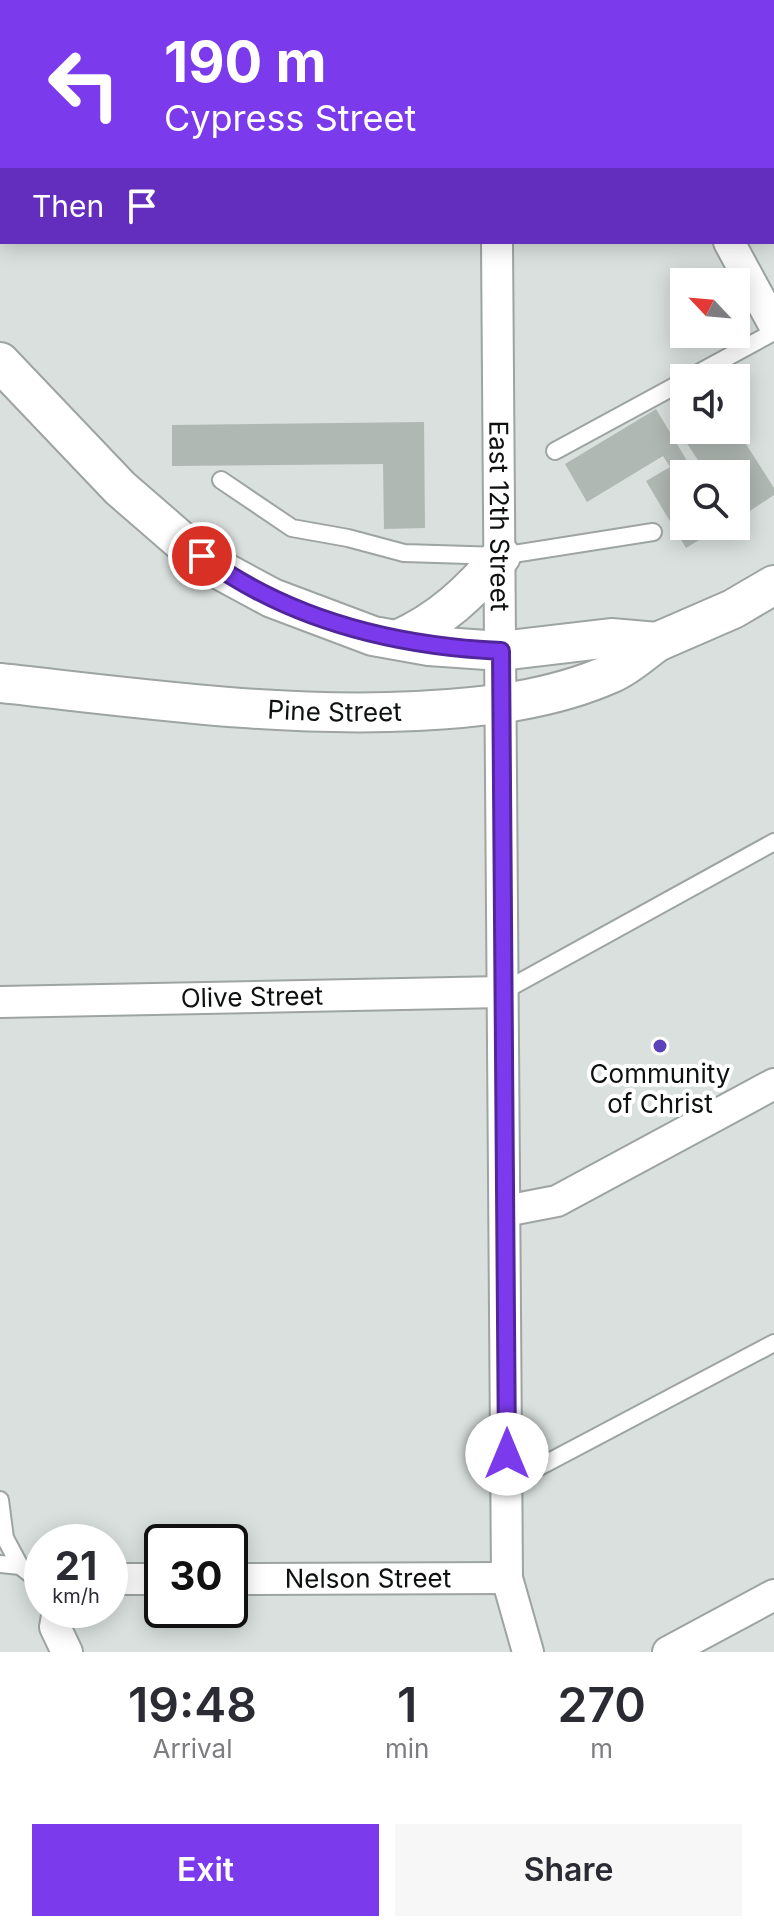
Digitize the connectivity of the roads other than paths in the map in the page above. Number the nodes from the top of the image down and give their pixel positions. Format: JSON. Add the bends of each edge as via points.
{"nodes":[{"id":1,"x":497,"y":244,"type":"edge"},
{"id":2,"x":730,"y":244,"type":"edge"},
{"id":3,"x":774,"y":325,"type":"edge"},
{"id":4,"x":774,"y":332,"type":"edge"},
{"id":5,"x":0,"y":362,"type":"edge"},
{"id":6,"x":714,"y":364,"type":"edge"},
{"id":7,"x":670,"y":388,"type":"edge"},
{"id":8,"x":555,"y":451,"type":"dead end"},
{"id":9,"x":221,"y":480,"type":"dead end"},
{"id":10,"x":653,"y":532,"type":"dead end"},
{"id":11,"x":501,"y":556,"type":"junction"},
{"id":12,"x":774,"y":585,"type":"edge"},
{"id":13,"x":397,"y":640,"type":"junction"},
{"id":14,"x":657,"y":642,"type":"junction"},
{"id":15,"x":501,"y":651,"type":"junction"},
{"id":16,"x":0,"y":683,"type":"edge"},
{"id":17,"x":501,"y":704,"type":"junction"},
{"id":18,"x":774,"y":842,"type":"edge"},
{"id":19,"x":502,"y":992,"type":"junction"},
{"id":20,"x":0,"y":1002,"type":"edge"},
{"id":21,"x":774,"y":1084,"type":"edge"},
{"id":22,"x":505,"y":1211,"type":"junction"},
{"id":23,"x":774,"y":1343,"type":"edge"},
{"id":24,"x":507,"y":1484,"type":"junction"},
{"id":25,"x":0,"y":1500,"type":"edge"},
{"id":26,"x":0,"y":1564,"type":"edge"},
{"id":27,"x":20,"y":1566,"type":"junction"},
{"id":28,"x":24,"y":1569,"type":"edge"},
{"id":29,"x":507,"y":1578,"type":"junction"},
{"id":30,"x":248,"y":1579,"type":"edge"},
{"id":31,"x":773,"y":1598,"type":"edge"},
{"id":32,"x":55,"y":1628,"type":"edge"},
{"id":33,"x":67,"y":1652,"type":"edge"},
{"id":34,"x":528,"y":1652,"type":"edge"},
{"id":35,"x":668,"y":1652,"type":"edge"}],
"edges":[{"from":1,"to":11,"type":"street","name":"East 12th Street"},
{"from":2,"to":3,"type":"street"},
{"from":4,"to":6,"type":"lane"},
{"from":5,"to":13,"type":"street","via":[[120,488],[222,571],[328,622]]},
{"from":7,"to":8,"type":"lane"},
{"from":9,"to":11,"type":"lane","via":[[292,528],[404,553]]},
{"from":10,"to":11,"type":"lane"},
{"from":11,"to":13,"type":"street","via":[[449,609]]},
{"from":11,"to":15,"type":"street","name":"East 12th Street"},
{"from":12,"to":14,"type":"street","name":"Pine Street"},
{"from":13,"to":15,"type":"street"},
{"from":14,"to":15,"type":"street","via":[[611,638]]},
{"from":14,"to":17,"type":"street","name":"Pine Street","via":[[614,673]]},
{"from":15,"to":17,"type":"street","name":"East 12th Street"},
{"from":16,"to":17,"type":"street","name":"Pine Street","via":[[244,710],[352,714]]},
{"from":17,"to":19,"type":"street","name":"East 12th Street"},
{"from":18,"to":19,"type":"lane"},
{"from":19,"to":20,"type":"street","name":"Olive Street"},
{"from":19,"to":22,"type":"street","name":"East 12th Street"},
{"from":21,"to":22,"type":"street","via":[[557,1201]]},
{"from":22,"to":24,"type":"street","name":"East 12th Street"},
{"from":23,"to":24,"type":"lane"},
{"from":24,"to":29,"type":"street","name":"East 12th Street"},
{"from":25,"to":27,"type":"lane","via":[[5,1538]]},
{"from":26,"to":27,"type":"lane"},
{"from":27,"to":28,"type":"lane"},
{"from":29,"to":30,"type":"street","name":"Nelson Street"},
{"from":29,"to":34,"type":"street","name":"East 12th Street"},
{"from":31,"to":35,"type":"street"},
{"from":32,"to":33,"type":"street"}]}
